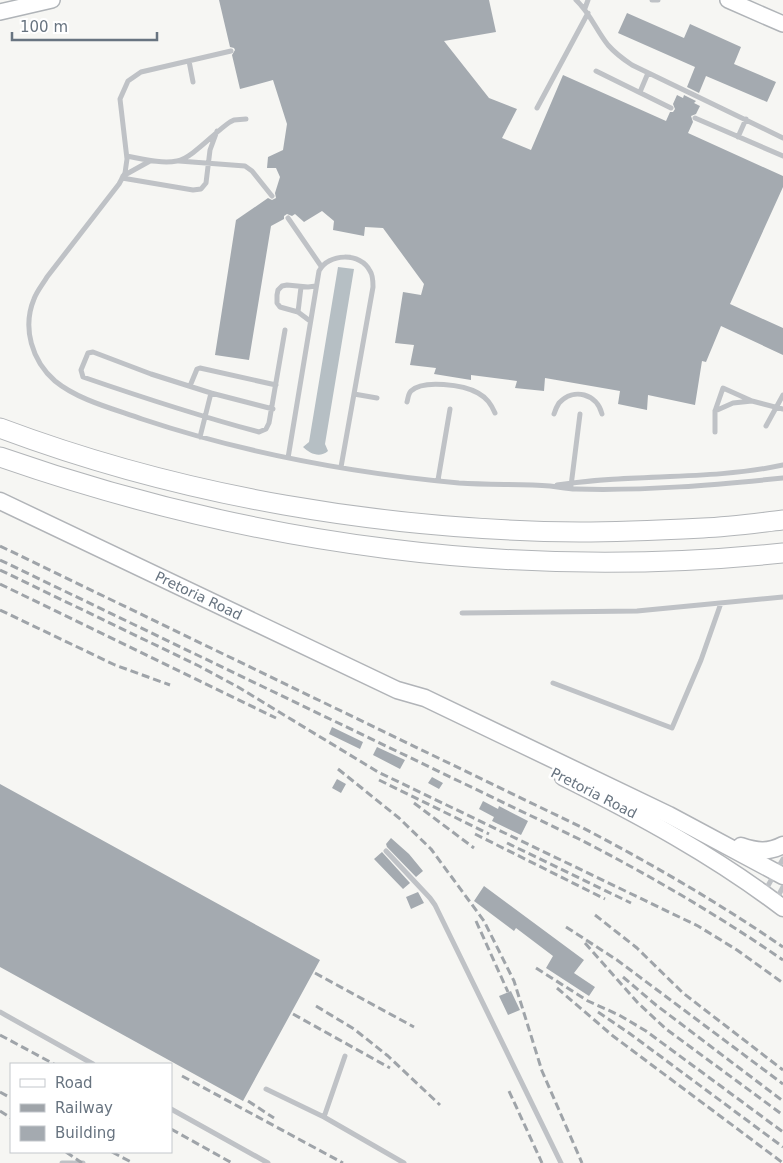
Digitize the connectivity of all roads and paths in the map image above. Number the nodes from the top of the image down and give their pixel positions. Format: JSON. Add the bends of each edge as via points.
{"nodes":[{"id":1,"x":17,"y":0,"type":"edge"},
{"id":2,"x":52,"y":0,"type":"edge"},
{"id":3,"x":576,"y":0,"type":"edge"},
{"id":4,"x":588,"y":0,"type":"edge"},
{"id":5,"x":652,"y":0,"type":"edge"},
{"id":6,"x":658,"y":0,"type":"edge"},
{"id":7,"x":728,"y":0,"type":"edge"},
{"id":8,"x":0,"y":7,"type":"edge"},
{"id":9,"x":586,"y":11,"type":"junction"},
{"id":10,"x":0,"y":12,"type":"edge"},
{"id":11,"x":783,"y":24,"type":"edge"},
{"id":12,"x":231,"y":52,"type":"dead end"},
{"id":13,"x":189,"y":61,"type":"junction"},
{"id":14,"x":596,"y":71,"type":"dead end"},
{"id":15,"x":648,"y":73,"type":"junction"},
{"id":16,"x":193,"y":82,"type":"dead end"},
{"id":17,"x":640,"y":92,"type":"junction"},
{"id":18,"x":537,"y":108,"type":"dead end"},
{"id":19,"x":672,"y":108,"type":"dead end"},
{"id":20,"x":695,"y":118,"type":"dead end"},
{"id":21,"x":246,"y":119,"type":"dead end"},
{"id":22,"x":746,"y":119,"type":"junction"},
{"id":23,"x":217,"y":131,"type":"junction"},
{"id":24,"x":738,"y":137,"type":"junction"},
{"id":25,"x":783,"y":138,"type":"edge"},
{"id":26,"x":127,"y":156,"type":"junction"},
{"id":27,"x":783,"y":156,"type":"edge"},
{"id":28,"x":150,"y":161,"type":"junction"},
{"id":29,"x":178,"y":161,"type":"junction"},
{"id":30,"x":208,"y":163,"type":"junction"},
{"id":31,"x":123,"y":177,"type":"junction"},
{"id":32,"x":272,"y":196,"type":"dead end"},
{"id":33,"x":288,"y":218,"type":"dead end"},
{"id":34,"x":321,"y":266,"type":"junction"},
{"id":35,"x":316,"y":286,"type":"junction"},
{"id":36,"x":301,"y":287,"type":"junction"},
{"id":37,"x":298,"y":312,"type":"junction"},
{"id":38,"x":310,"y":321,"type":"junction"},
{"id":39,"x":284,"y":330,"type":"dead end"},
{"id":40,"x":276,"y":385,"type":"junction"},
{"id":41,"x":190,"y":386,"type":"junction"},
{"id":42,"x":211,"y":393,"type":"junction"},
{"id":43,"x":354,"y":394,"type":"junction"},
{"id":44,"x":783,"y":396,"type":"edge"},
{"id":45,"x":377,"y":398,"type":"dead end"},
{"id":46,"x":752,"y":401,"type":"junction"},
{"id":47,"x":407,"y":402,"type":"dead end"},
{"id":48,"x":781,"y":408,"type":"edge"},
{"id":49,"x":273,"y":409,"type":"junction"},
{"id":50,"x":450,"y":409,"type":"dead end"},
{"id":51,"x":714,"y":411,"type":"junction"},
{"id":52,"x":495,"y":413,"type":"dead end"},
{"id":53,"x":554,"y":414,"type":"dead end"},
{"id":54,"x":580,"y":414,"type":"dead end"},
{"id":55,"x":602,"y":414,"type":"dead end"},
{"id":56,"x":206,"y":418,"type":"junction"},
{"id":57,"x":766,"y":426,"type":"dead end"},
{"id":58,"x":0,"y":428,"type":"edge"},
{"id":59,"x":715,"y":432,"type":"dead end"},
{"id":60,"x":200,"y":437,"type":"junction"},
{"id":61,"x":0,"y":457,"type":"edge"},
{"id":62,"x":288,"y":458,"type":"junction"},
{"id":63,"x":783,"y":465,"type":"edge"},
{"id":64,"x":341,"y":467,"type":"junction"},
{"id":65,"x":783,"y":478,"type":"edge"},
{"id":66,"x":438,"y":480,"type":"junction"},
{"id":67,"x":571,"y":486,"type":"junction"},
{"id":68,"x":0,"y":501,"type":"edge"},
{"id":69,"x":783,"y":520,"type":"edge"},
{"id":70,"x":783,"y":553,"type":"edge"},
{"id":71,"x":783,"y":597,"type":"edge"},
{"id":72,"x":721,"y":603,"type":"junction"},
{"id":73,"x":462,"y":613,"type":"dead end"},
{"id":74,"x":553,"y":683,"type":"dead end"},
{"id":75,"x":397,"y":690,"type":"junction"},
{"id":76,"x":712,"y":837,"type":"junction"},
{"id":77,"x":783,"y":845,"type":"edge"},
{"id":78,"x":386,"y":851,"type":"dead end"},
{"id":79,"x":781,"y":874,"type":"edge"},
{"id":80,"x":774,"y":901,"type":"edge"},
{"id":81,"x":0,"y":1012,"type":"edge"},
{"id":82,"x":345,"y":1056,"type":"dead end"},
{"id":83,"x":91,"y":1063,"type":"edge"},
{"id":84,"x":266,"y":1089,"type":"dead end"},
{"id":85,"x":172,"y":1110,"type":"edge"},
{"id":86,"x":324,"y":1117,"type":"junction"},
{"id":87,"x":62,"y":1163,"type":"edge"},
{"id":88,"x":74,"y":1163,"type":"edge"},
{"id":89,"x":83,"y":1163,"type":"edge"},
{"id":90,"x":268,"y":1163,"type":"edge"},
{"id":91,"x":404,"y":1163,"type":"edge"},
{"id":92,"x":561,"y":1163,"type":"edge"}],
"edges":[{"from":1,"to":8,"type":"street"},
{"from":2,"to":10,"type":"street"},
{"from":3,"to":9,"type":"lane"},
{"from":4,"to":9,"type":"lane"},
{"from":5,"to":6,"type":"lane"},
{"from":7,"to":11,"type":"street"},
{"from":9,"to":15,"type":"lane","via":[[615,53]]},
{"from":9,"to":18,"type":"lane"},
{"from":12,"to":13,"type":"lane"},
{"from":13,"to":16,"type":"lane"},
{"from":13,"to":26,"type":"lane","via":[[141,72],[128,81],[120,106]]},
{"from":14,"to":17,"type":"lane"},
{"from":15,"to":17,"type":"lane"},
{"from":15,"to":22,"type":"lane"},
{"from":17,"to":19,"type":"lane"},
{"from":20,"to":24,"type":"lane"},
{"from":21,"to":23,"type":"lane","via":[[234,120]]},
{"from":22,"to":24,"type":"lane"},
{"from":22,"to":25,"type":"lane"},
{"from":23,"to":29,"type":"lane"},
{"from":23,"to":30,"type":"lane"},
{"from":24,"to":27,"type":"lane"},
{"from":26,"to":28,"type":"lane"},
{"from":26,"to":31,"type":"lane"},
{"from":28,"to":29,"type":"lane"},
{"from":28,"to":31,"type":"lane"},
{"from":29,"to":30,"type":"lane"},
{"from":30,"to":31,"type":"lane","via":[[206,183],[197,190]]},
{"from":30,"to":32,"type":"lane","via":[[248,167]]},
{"from":31,"to":60,"type":"lane","via":[[38,291],[30,312],[30,340],[39,362],[66,389],[100,404]]},
{"from":33,"to":34,"type":"lane"},
{"from":34,"to":35,"type":"lane"},
{"from":34,"to":43,"type":"lane","via":[[334,258],[348,258],[365,264],[371,272],[373,286]]},
{"from":35,"to":36,"type":"lane"},
{"from":35,"to":38,"type":"lane"},
{"from":36,"to":37,"type":"lane"},
{"from":36,"to":37,"type":"lane","via":[[282,286],[277,295],[280,307]]},
{"from":37,"to":38,"type":"lane"},
{"from":38,"to":62,"type":"lane"},
{"from":39,"to":40,"type":"lane"},
{"from":40,"to":41,"type":"lane","via":[[200,368]]},
{"from":40,"to":49,"type":"lane"},
{"from":41,"to":42,"type":"lane"},
{"from":41,"to":56,"type":"lane","via":[[93,352],[88,353],[81,370],[83,377]]},
{"from":42,"to":49,"type":"lane"},
{"from":42,"to":56,"type":"lane"},
{"from":43,"to":45,"type":"lane"},
{"from":43,"to":64,"type":"lane"},
{"from":44,"to":48,"type":"lane"},
{"from":46,"to":48,"type":"lane"},
{"from":46,"to":51,"type":"lane","via":[[733,403]]},
{"from":46,"to":51,"type":"lane","via":[[723,388]]},
{"from":47,"to":52,"type":"lane","via":[[409,393],[419,387],[445,385],[477,392],[489,401]]},
{"from":48,"to":57,"type":"lane"},
{"from":49,"to":56,"type":"lane","via":[[266,429],[259,432]]},
{"from":50,"to":66,"type":"lane"},
{"from":51,"to":59,"type":"lane"},
{"from":53,"to":55,"type":"lane","via":[[563,401],[581,394],[597,402]]},
{"from":54,"to":67,"type":"lane"},
{"from":56,"to":60,"type":"lane"},
{"from":58,"to":69,"type":"highway","via":[[66,452],[189,486],[346,515],[448,526],[582,532],[706,528]]},
{"from":60,"to":62,"type":"lane"},
{"from":61,"to":70,"type":"highway","via":[[62,479],[162,507],[283,534],[364,547],[555,562],[654,563]]},
{"from":62,"to":64,"type":"lane"},
{"from":63,"to":67,"type":"lane"},
{"from":64,"to":66,"type":"lane"},
{"from":65,"to":67,"type":"lane","via":[[662,487]]},
{"from":66,"to":67,"type":"lane","via":[[512,486]]},
{"from":68,"to":75,"type":"main road","name":"Pretoria Road"},
{"from":71,"to":72,"type":"lane"},
{"from":72,"to":73,"type":"lane","via":[[637,611]]},
{"from":72,"to":74,"type":"lane","via":[[672,728]]},
{"from":75,"to":76,"type":"main road","name":"Pretoria Road","via":[[425,698]]},
{"from":75,"to":80,"type":"main road","name":"Pretoria Road","via":[[420,707],[635,813]]},
{"from":76,"to":77,"type":"main road","via":[[755,851]]},
{"from":76,"to":79,"type":"main road","name":"Pretoria Road"},
{"from":78,"to":92,"type":"lane","via":[[435,905]]},
{"from":79,"to":80,"type":"lane"},
{"from":79,"to":80,"type":"lane"},
{"from":81,"to":83,"type":"lane"},
{"from":82,"to":86,"type":"lane"},
{"from":84,"to":86,"type":"lane"},
{"from":85,"to":90,"type":"lane"},
{"from":86,"to":91,"type":"lane"},
{"from":87,"to":88,"type":"lane"},
{"from":88,"to":89,"type":"lane"}]}
